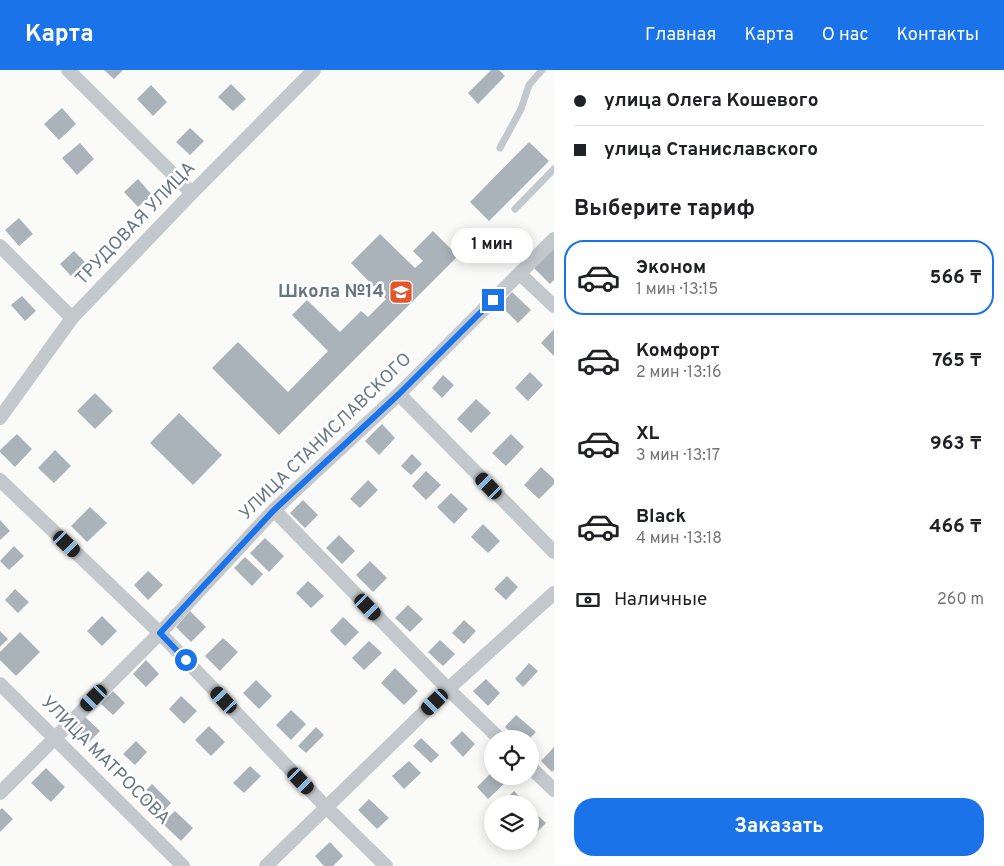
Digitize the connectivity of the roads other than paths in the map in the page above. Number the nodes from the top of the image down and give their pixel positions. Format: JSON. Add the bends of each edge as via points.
{"nodes":[{"id":1,"x":68,"y":70,"type":"edge"},
{"id":2,"x":314,"y":70,"type":"edge"},
{"id":3,"x":542,"y":70,"type":"edge"},
{"id":4,"x":500,"y":148,"type":"dead end"},
{"id":5,"x":554,"y":169,"type":"edge"},
{"id":6,"x":192,"y":193,"type":"junction"},
{"id":7,"x":515,"y":209,"type":"dead end"},
{"id":8,"x":554,"y":239,"type":"edge"},
{"id":9,"x":0,"y":246,"type":"edge"},
{"id":10,"x":520,"y":274,"type":"junction"},
{"id":11,"x":554,"y":306,"type":"edge"},
{"id":12,"x":72,"y":318,"type":"junction"},
{"id":13,"x":399,"y":394,"type":"junction"},
{"id":14,"x":0,"y":418,"type":"edge"},
{"id":15,"x":0,"y":480,"type":"edge"},
{"id":16,"x":274,"y":510,"type":"junction"},
{"id":17,"x":554,"y":552,"type":"edge"},
{"id":18,"x":554,"y":593,"type":"edge"},
{"id":19,"x":160,"y":633,"type":"junction"},
{"id":20,"x":0,"y":684,"type":"edge"},
{"id":21,"x":448,"y":689,"type":"junction"},
{"id":22,"x":491,"y":730,"type":"edge"},
{"id":23,"x":55,"y":738,"type":"junction"},
{"id":24,"x":539,"y":776,"type":"edge"},
{"id":25,"x":554,"y":790,"type":"edge"},
{"id":26,"x":0,"y":793,"type":"edge"},
{"id":27,"x":326,"y":808,"type":"junction"},
{"id":28,"x":183,"y":866,"type":"edge"},
{"id":29,"x":266,"y":866,"type":"edge"},
{"id":30,"x":386,"y":866,"type":"edge"}],
"edges":[{"from":1,"to":6,"type":"street"},
{"from":2,"to":6,"type":"street","name":"ТРУДОВАЯ УЛИЦА"},
{"from":3,"to":4,"type":"lane","via":[[529,85],[521,109]]},
{"from":5,"to":7,"type":"lane"},
{"from":6,"to":12,"type":"street","name":"ТРУДОВАЯ УЛИЦА"},
{"from":8,"to":10,"type":"street","name":"УЛИЦА СТАНИСЛАВСКОГО"},
{"from":9,"to":12,"type":"street"},
{"from":10,"to":11,"type":"street"},
{"from":10,"to":13,"type":"street","name":"УЛИЦА СТАНИСЛАВСКОГО"},
{"from":12,"to":14,"type":"street","name":"ТРУДОВАЯ УЛИЦА"},
{"from":13,"to":16,"type":"street","name":"УЛИЦА СТАНИСЛАВСКОГО"},
{"from":13,"to":17,"type":"street"},
{"from":15,"to":19,"type":"street"},
{"from":16,"to":19,"type":"street","name":"УЛИЦА СТАНИСЛАВСКОГО"},
{"from":16,"to":21,"type":"street"},
{"from":18,"to":21,"type":"street"},
{"from":19,"to":23,"type":"street","name":"УЛИЦА СТАНИСЛАВСКОГО"},
{"from":19,"to":27,"type":"street"},
{"from":20,"to":23,"type":"street","name":"УЛИЦА МАТРОСОВА"},
{"from":21,"to":22,"type":"street"},
{"from":21,"to":27,"type":"street"},
{"from":23,"to":26,"type":"street","name":"УЛИЦА СТАНИСЛАВСКОГО"},
{"from":23,"to":28,"type":"street","name":"УЛИЦА МАТРОСОВА"},
{"from":24,"to":25,"type":"street"},
{"from":27,"to":29,"type":"street"},
{"from":27,"to":30,"type":"street"}]}
